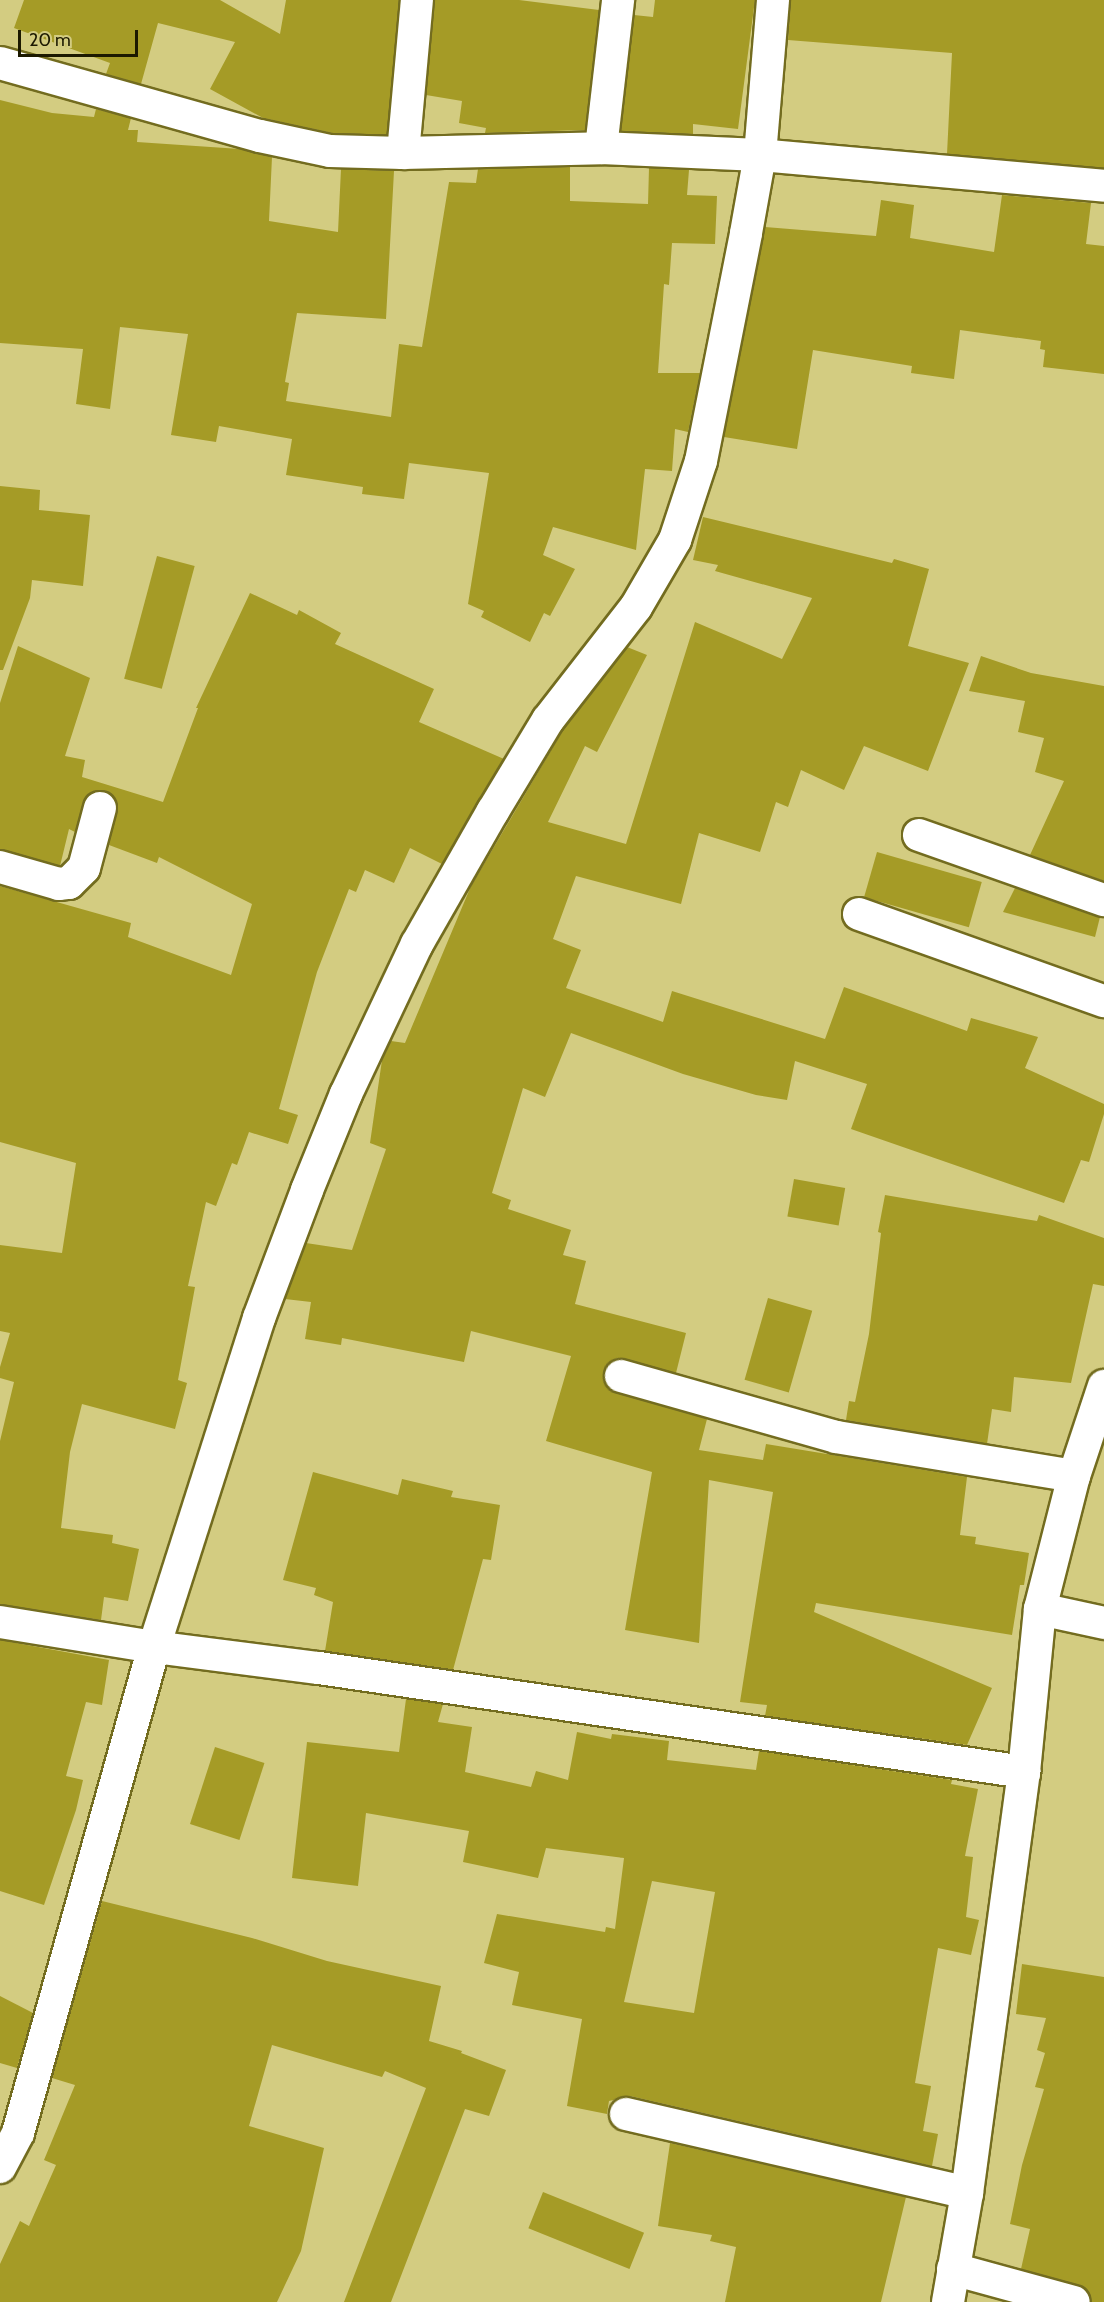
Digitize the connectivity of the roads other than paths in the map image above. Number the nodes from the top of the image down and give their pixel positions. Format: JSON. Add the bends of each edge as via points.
{"nodes":[{"id":1,"x":417,"y":0,"type":"edge"},
{"id":2,"x":618,"y":0,"type":"edge"},
{"id":3,"x":773,"y":0,"type":"edge"},
{"id":4,"x":0,"y":63,"type":"edge"},
{"id":5,"x":601,"y":148,"type":"junction"},
{"id":6,"x":403,"y":153,"type":"junction"},
{"id":7,"x":760,"y":155,"type":"junction"},
{"id":8,"x":1104,"y":186,"type":"edge"},
{"id":9,"x":100,"y":808,"type":"dead end"},
{"id":10,"x":919,"y":835,"type":"dead end"},
{"id":11,"x":0,"y":867,"type":"edge"},
{"id":12,"x":1104,"y":900,"type":"edge"},
{"id":13,"x":859,"y":914,"type":"dead end"},
{"id":14,"x":1104,"y":1001,"type":"edge"},
{"id":15,"x":621,"y":1376,"type":"dead end"},
{"id":16,"x":1104,"y":1386,"type":"edge"},
{"id":17,"x":1074,"y":1476,"type":"junction"},
{"id":18,"x":1041,"y":1609,"type":"junction"},
{"id":19,"x":0,"y":1622,"type":"edge"},
{"id":20,"x":1104,"y":1623,"type":"edge"},
{"id":21,"x":154,"y":1647,"type":"junction"},
{"id":22,"x":1024,"y":1772,"type":"junction"},
{"id":23,"x":626,"y":2114,"type":"dead end"},
{"id":24,"x":0,"y":2168,"type":"edge"},
{"id":25,"x":967,"y":2193,"type":"junction"},
{"id":26,"x":953,"y":2269,"type":"junction"},
{"id":27,"x":948,"y":2302,"type":"edge"},
{"id":28,"x":1074,"y":2302,"type":"edge"}],
"edges":[{"from":1,"to":6,"type":"street"},
{"from":2,"to":5,"type":"street"},
{"from":3,"to":7,"type":"street"},
{"from":4,"to":6,"type":"street","via":[[260,136],[330,151]]},
{"from":5,"to":6,"type":"street"},
{"from":5,"to":7,"type":"street"},
{"from":7,"to":8,"type":"street"},
{"from":7,"to":21,"type":"street","via":[[701,461],[675,540],[636,607],[548,720],[417,944],[387,1007],[320,1158],[260,1318]]},
{"from":9,"to":11,"type":"street","via":[[84,868],[69,883],[59,884]]},
{"from":10,"to":12,"type":"street"},
{"from":13,"to":14,"type":"street"},
{"from":15,"to":17,"type":"street","via":[[836,1437]]},
{"from":16,"to":17,"type":"street"},
{"from":17,"to":18,"type":"street"},
{"from":18,"to":20,"type":"street"},
{"from":18,"to":22,"type":"street"},
{"from":19,"to":21,"type":"street"},
{"from":21,"to":22,"type":"street"},
{"from":21,"to":24,"type":"street","via":[[18,2133]]},
{"from":22,"to":25,"type":"street"},
{"from":23,"to":25,"type":"street"},
{"from":25,"to":26,"type":"street"},
{"from":26,"to":27,"type":"street"},
{"from":26,"to":28,"type":"street"}]}
